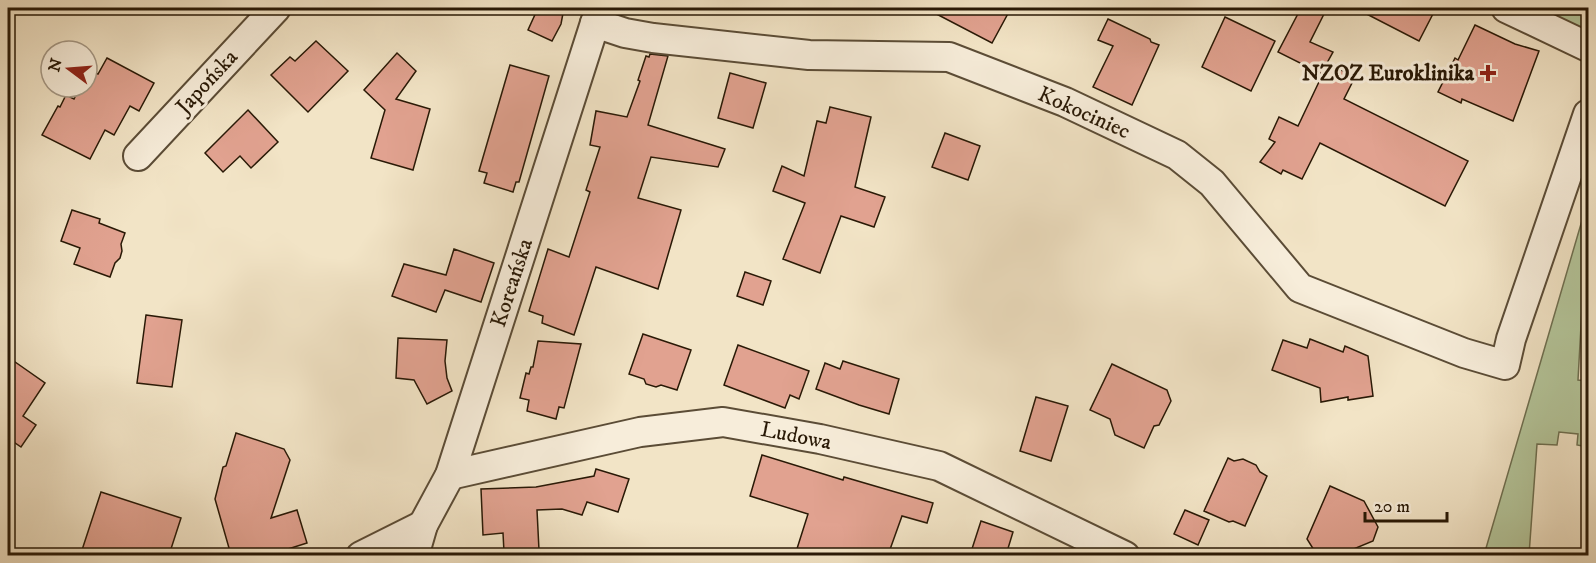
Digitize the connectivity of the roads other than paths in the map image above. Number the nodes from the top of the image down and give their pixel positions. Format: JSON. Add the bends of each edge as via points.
{"nodes":[{"id":1,"x":276,"y":8,"type":"edge"},
{"id":2,"x":1506,"y":8,"type":"edge"},
{"id":3,"x":599,"y":15,"type":"edge"},
{"id":4,"x":1586,"y":46,"type":"edge"},
{"id":5,"x":1588,"y":114,"type":"edge"},
{"id":6,"x":138,"y":156,"type":"dead end"},
{"id":7,"x":450,"y":475,"type":"junction"},
{"id":8,"x":423,"y":525,"type":"junction"},
{"id":9,"x":361,"y":555,"type":"edge"},
{"id":10,"x":414,"y":555,"type":"edge"},
{"id":11,"x":1125,"y":555,"type":"edge"}],
"edges":[{"from":1,"to":6,"type":"street","name":"Japońska"},
{"from":2,"to":4,"type":"street"},
{"from":3,"to":5,"type":"street","name":"Kokociniec","via":[[625,33],[653,38],[809,55],[949,57],[1065,102],[1177,155],[1212,183],[1300,288],[1464,353],[1505,365]]},
{"from":3,"to":7,"type":"street","name":"Koreańska"},
{"from":7,"to":8,"type":"street","name":"Koreańska"},
{"from":7,"to":11,"type":"street","name":"Ludowa","via":[[640,432],[723,422],[939,466]]},
{"from":8,"to":9,"type":"street"},
{"from":8,"to":10,"type":"street","name":"Koreańska"}]}
